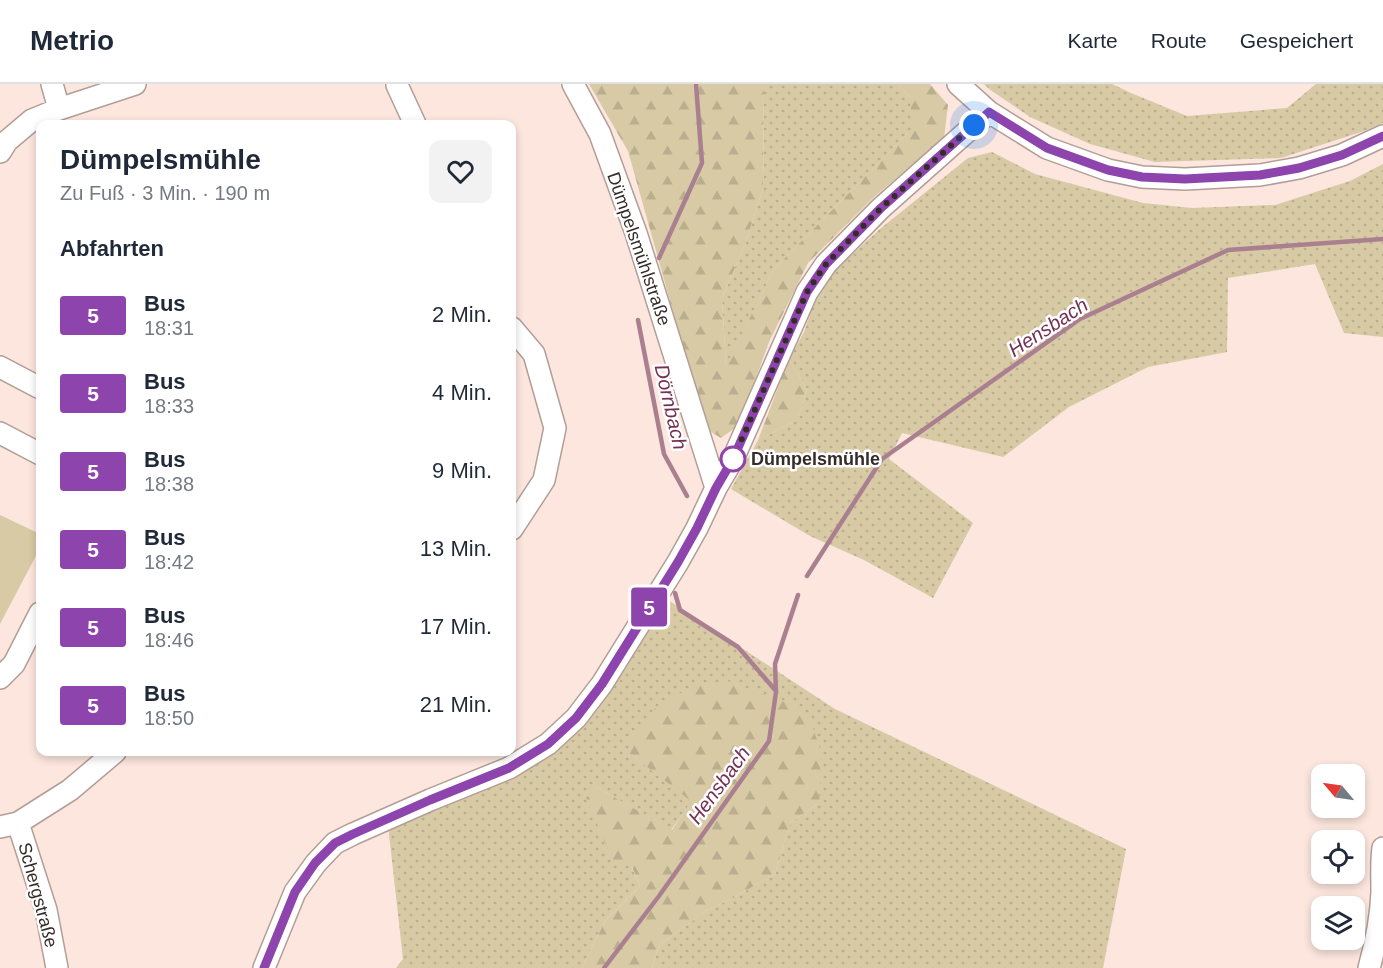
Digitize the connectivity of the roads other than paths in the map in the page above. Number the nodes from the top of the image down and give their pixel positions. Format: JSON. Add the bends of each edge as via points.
{"nodes":[{"id":1,"x":52,"y":84,"type":"edge"},
{"id":2,"x":135,"y":84,"type":"edge"},
{"id":3,"x":392,"y":84,"type":"edge"},
{"id":4,"x":573,"y":84,"type":"edge"},
{"id":5,"x":958,"y":84,"type":"edge"},
{"id":6,"x":59,"y":109,"type":"junction"},
{"id":7,"x":989,"y":112,"type":"junction"},
{"id":8,"x":413,"y":120,"type":"edge"},
{"id":9,"x":1383,"y":136,"type":"edge"},
{"id":10,"x":0,"y":152,"type":"edge"},
{"id":11,"x":516,"y":333,"type":"edge"},
{"id":12,"x":0,"y":367,"type":"edge"},
{"id":13,"x":36,"y":386,"type":"edge"},
{"id":14,"x":0,"y":432,"type":"edge"},
{"id":15,"x":36,"y":452,"type":"edge"},
{"id":16,"x":716,"y":488,"type":"junction"},
{"id":17,"x":516,"y":523,"type":"edge"},
{"id":18,"x":36,"y":621,"type":"edge"},
{"id":19,"x":0,"y":678,"type":"edge"},
{"id":20,"x":110,"y":756,"type":"edge"},
{"id":21,"x":9,"y":825,"type":"edge"},
{"id":22,"x":1383,"y":848,"type":"edge"},
{"id":23,"x":57,"y":968,"type":"edge"},
{"id":24,"x":264,"y":968,"type":"edge"},
{"id":25,"x":1369,"y":968,"type":"edge"}],
"edges":[{"from":1,"to":6,"type":"street"},
{"from":2,"to":6,"type":"street"},
{"from":3,"to":8,"type":"street"},
{"from":4,"to":16,"type":"street","name":"Dümpelsmühlstraße","via":[[600,134],[636,233]]},
{"from":5,"to":7,"type":"street"},
{"from":6,"to":10,"type":"street","via":[[32,120]]},
{"from":7,"to":9,"type":"street","via":[[1047,148],[1108,170],[1142,177],[1260,175],[1342,155]]},
{"from":7,"to":16,"type":"street","via":[[881,208],[826,264],[807,292],[733,459]]},
{"from":11,"to":17,"type":"street","via":[[534,354],[555,428],[544,480]]},
{"from":12,"to":13,"type":"street"},
{"from":14,"to":15,"type":"street"},
{"from":16,"to":24,"type":"street","via":[[678,562],[602,684],[576,718],[548,744],[509,768],[335,843],[295,892]]},
{"from":18,"to":19,"type":"street","via":[[14,664]]},
{"from":20,"to":21,"type":"street","via":[[69,790]]},
{"from":21,"to":23,"type":"street","name":"Schergstraße","via":[[46,910]]},
{"from":22,"to":25,"type":"street","via":[[1378,936]]}]}
